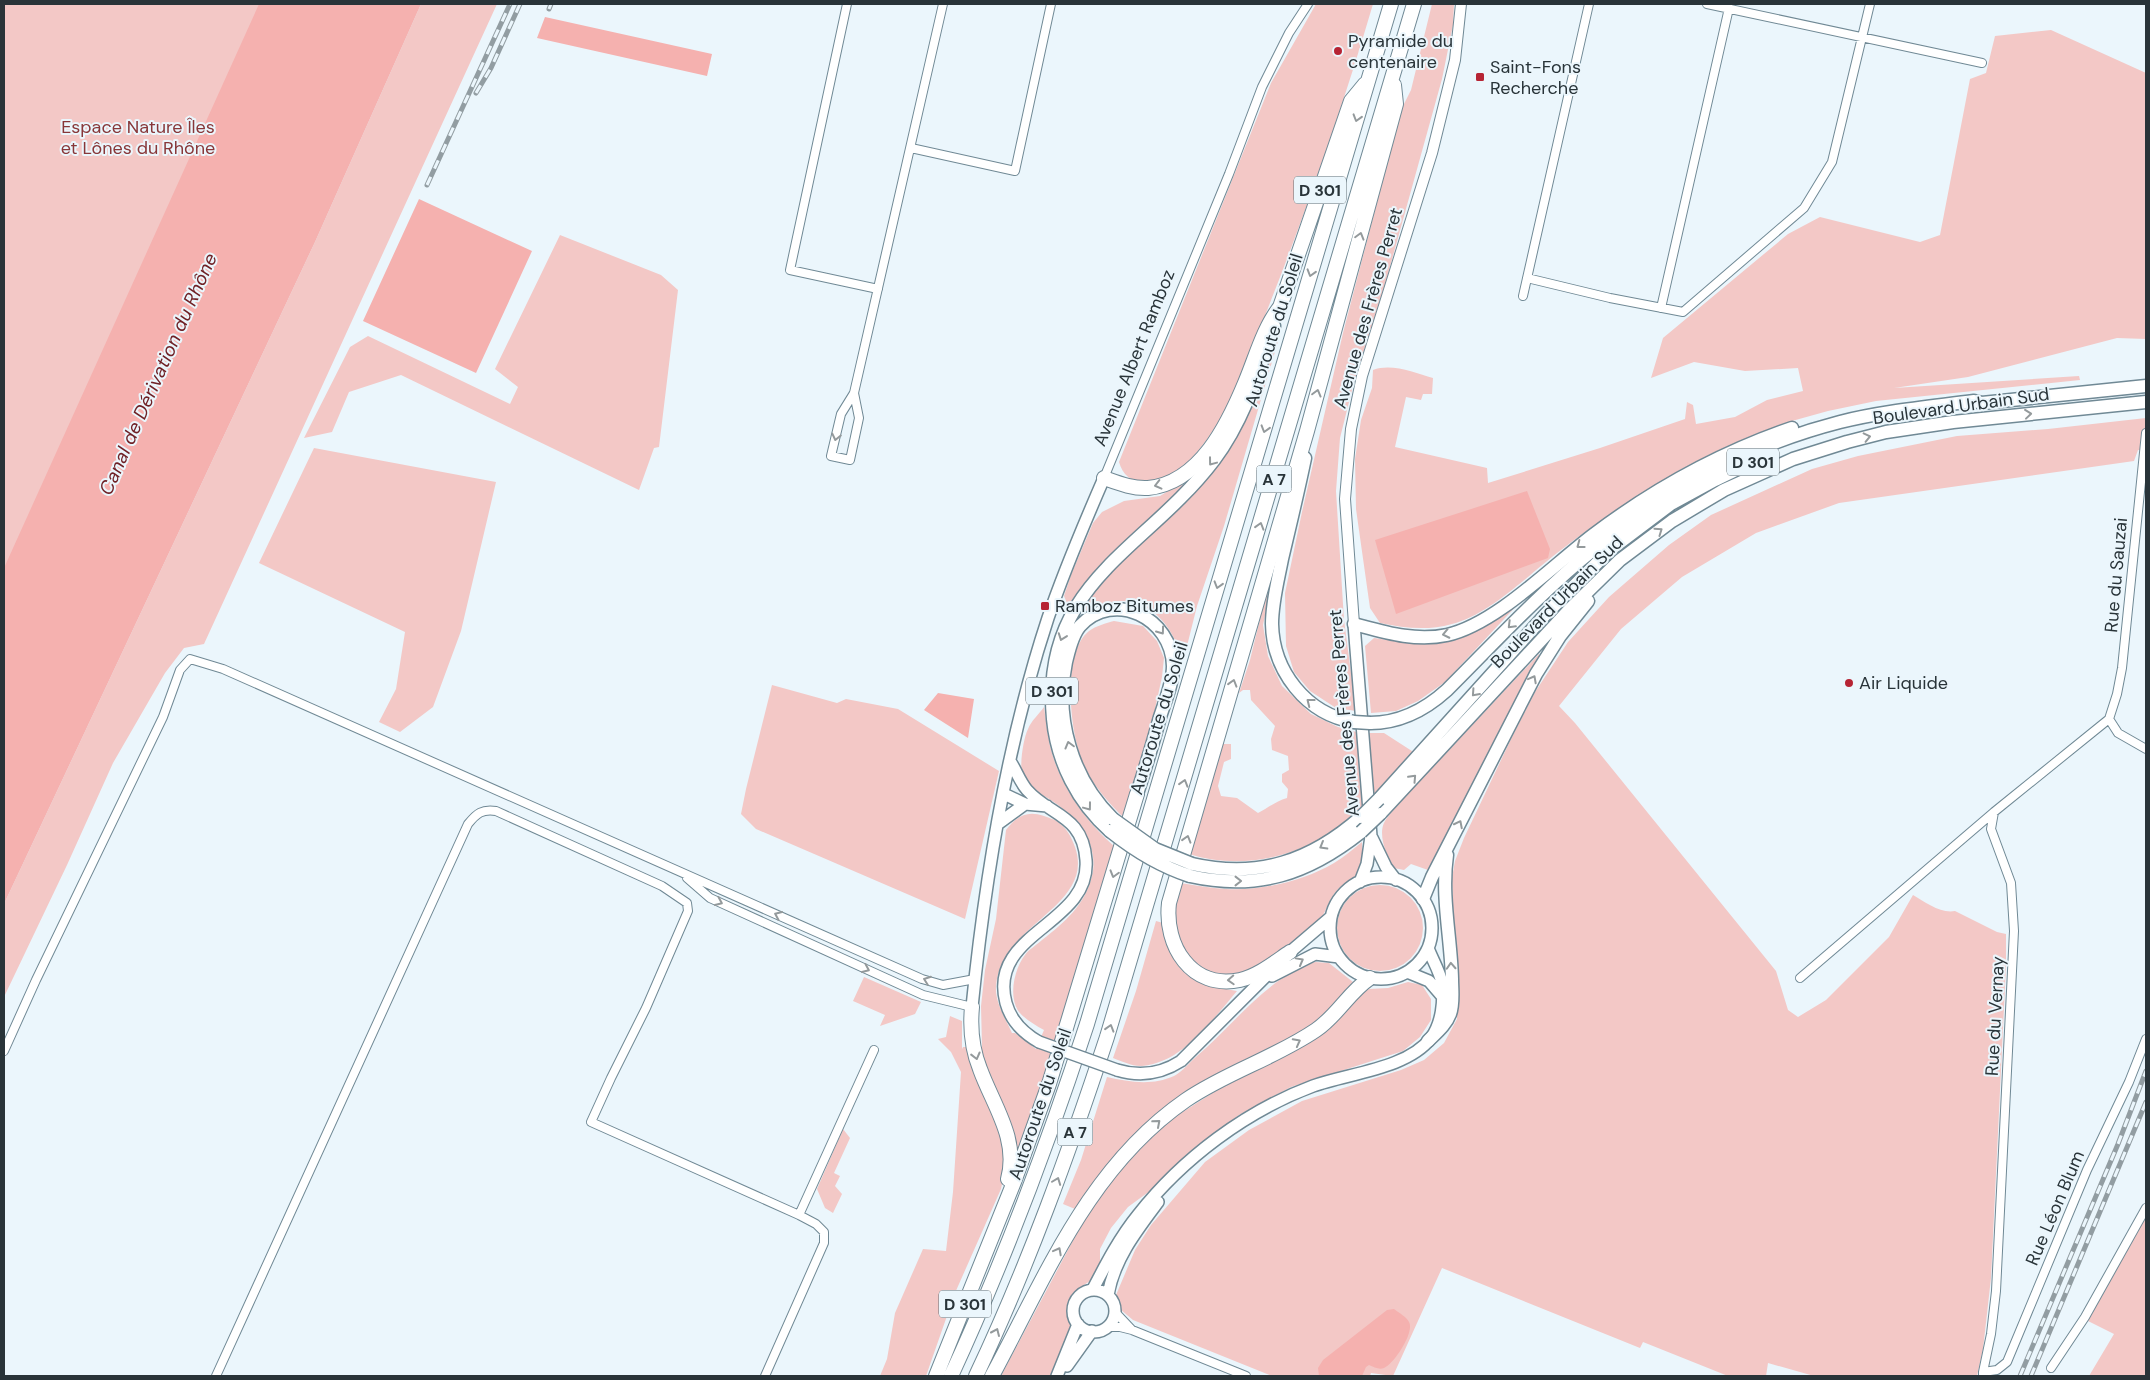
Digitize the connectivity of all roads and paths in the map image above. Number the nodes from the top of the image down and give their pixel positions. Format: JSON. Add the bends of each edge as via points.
{"nodes":[{"id":1,"x":847,"y":4,"type":"edge"},
{"id":2,"x":943,"y":4,"type":"edge"},
{"id":3,"x":1051,"y":4,"type":"edge"},
{"id":4,"x":1308,"y":4,"type":"edge"},
{"id":5,"x":1391,"y":4,"type":"edge"},
{"id":6,"x":1414,"y":4,"type":"edge"},
{"id":7,"x":1460,"y":4,"type":"edge"},
{"id":8,"x":1589,"y":4,"type":"edge"},
{"id":9,"x":1707,"y":4,"type":"edge"},
{"id":10,"x":1870,"y":4,"type":"edge"},
{"id":11,"x":1729,"y":8,"type":"junction"},
{"id":12,"x":1862,"y":37,"type":"junction"},
{"id":13,"x":1982,"y":63,"type":"dead end"},
{"id":14,"x":1369,"y":78,"type":"junction"},
{"id":15,"x":1393,"y":78,"type":"junction"},
{"id":16,"x":911,"y":148,"type":"junction"},
{"id":17,"x":1527,"y":278,"type":"junction"},
{"id":18,"x":878,"y":289,"type":"junction"},
{"id":19,"x":1523,"y":296,"type":"dead end"},
{"id":20,"x":1280,"y":307,"type":"junction"},
{"id":21,"x":1661,"y":308,"type":"junction"},
{"id":22,"x":2146,"y":386,"type":"edge"},
{"id":23,"x":854,"y":393,"type":"junction"},
{"id":24,"x":2146,"y":402,"type":"edge"},
{"id":25,"x":1982,"y":403,"type":"junction"},
{"id":26,"x":1307,"y":431,"type":"junction"},
{"id":27,"x":2146,"y":433,"type":"edge"},
{"id":28,"x":1104,"y":478,"type":"junction"},
{"id":29,"x":1620,"y":560,"type":"junction"},
{"id":30,"x":1354,"y":624,"type":"junction"},
{"id":31,"x":2109,"y":719,"type":"junction"},
{"id":32,"x":2146,"y":749,"type":"edge"},
{"id":33,"x":1010,"y":761,"type":"junction"},
{"id":34,"x":1005,"y":790,"type":"junction"},
{"id":35,"x":1028,"y":791,"type":"junction"},
{"id":36,"x":1138,"y":794,"type":"joint"},
{"id":37,"x":1026,"y":804,"type":"junction"},
{"id":38,"x":1047,"y":806,"type":"junction"},
{"id":39,"x":1994,"y":812,"type":"junction"},
{"id":40,"x":999,"y":823,"type":"junction"},
{"id":41,"x":1112,"y":825,"type":"junction"},
{"id":42,"x":1366,"y":834,"type":"junction"},
{"id":43,"x":1448,"y":845,"type":"junction"},
{"id":44,"x":1191,"y":870,"type":"junction"},
{"id":45,"x":680,"y":872,"type":"junction"},
{"id":46,"x":1396,"y":880,"type":"junction"},
{"id":47,"x":1360,"y":882,"type":"junction"},
{"id":48,"x":1423,"y":899,"type":"junction"},
{"id":49,"x":1331,"y":917,"type":"junction"},
{"id":50,"x":1428,"y":948,"type":"junction"},
{"id":51,"x":1290,"y":952,"type":"junction"},
{"id":52,"x":1339,"y":957,"type":"junction"},
{"id":53,"x":1407,"y":972,"type":"junction"},
{"id":54,"x":1370,"y":978,"type":"junction"},
{"id":55,"x":1800,"y":978,"type":"dead end"},
{"id":56,"x":975,"y":979,"type":"junction"},
{"id":57,"x":1264,"y":980,"type":"junction"},
{"id":58,"x":1441,"y":995,"type":"junction"},
{"id":59,"x":972,"y":1007,"type":"junction"},
{"id":60,"x":2146,"y":1039,"type":"edge"},
{"id":61,"x":1428,"y":1041,"type":"junction"},
{"id":62,"x":874,"y":1050,"type":"dead end"},
{"id":63,"x":4,"y":1051,"type":"edge"},
{"id":64,"x":1186,"y":1165,"type":"junction"},
{"id":65,"x":2146,"y":1208,"type":"edge"},
{"id":66,"x":799,"y":1215,"type":"junction"},
{"id":67,"x":993,"y":1234,"type":"junction"},
{"id":68,"x":1093,"y":1290,"type":"junction"},
{"id":69,"x":1108,"y":1295,"type":"junction"},
{"id":70,"x":1115,"y":1312,"type":"junction"},
{"id":71,"x":1078,"y":1324,"type":"junction"},
{"id":72,"x":1107,"y":1327,"type":"junction"},
{"id":73,"x":1132,"y":1330,"type":"junction"},
{"id":74,"x":1092,"y":1331,"type":"junction"},
{"id":75,"x":2051,"y":1368,"type":"dead end"},
{"id":76,"x":1983,"y":1374,"type":"edge"},
{"id":77,"x":216,"y":1376,"type":"edge"},
{"id":78,"x":765,"y":1376,"type":"edge"},
{"id":79,"x":936,"y":1376,"type":"edge"},
{"id":80,"x":951,"y":1376,"type":"edge"},
{"id":81,"x":976,"y":1376,"type":"edge"},
{"id":82,"x":992,"y":1376,"type":"edge"},
{"id":83,"x":1057,"y":1376,"type":"edge"},
{"id":84,"x":1061,"y":1376,"type":"edge"},
{"id":85,"x":1246,"y":1376,"type":"edge"}],
"edges":[{"from":1,"to":18,"type":"street","via":[[790,270]]},
{"from":2,"to":16,"type":"street"},
{"from":3,"to":16,"type":"street","via":[[1015,171]]},
{"from":4,"to":28,"type":"street","name":"Avenue Albert Ramboz","via":[[1262,87]]},
{"from":5,"to":14,"type":"highway","name":"Autoroute du Soleil","number":"A 7"},
{"from":6,"to":15,"type":"highway","number":"A 7"},
{"from":7,"to":30,"type":"street","name":"Avenue des Frères Perret","via":[[1455,60],[1437,136],[1362,376],[1352,422],[1345,499]]},
{"from":8,"to":17,"type":"street"},
{"from":9,"to":11,"type":"street"},
{"from":10,"to":12,"type":"street"},
{"from":11,"to":12,"type":"street"},
{"from":11,"to":21,"type":"street"},
{"from":12,"to":13,"type":"street"},
{"from":12,"to":21,"type":"street","via":[[1832,162],[1804,208],[1683,312]]},
{"from":14,"to":20,"type":"highway","number":"D 301","via":[[1351,101]]},
{"from":14,"to":80,"type":"highway","name":"Autoroute du Soleil","number":"A 7","one_way":true,"via":[[1087,1024],[1036,1174]]},
{"from":26,"to":15,"type":"highway","one_way":true,"via":[[1396,104]]},
{"from":81,"to":15,"type":"highway","number":"A 7","one_way":true,"via":[[1042,1220],[1104,1045]]},
{"from":16,"to":18,"type":"street"},
{"from":17,"to":19,"type":"street"},
{"from":17,"to":21,"type":"street"},
{"from":18,"to":23,"type":"street"},
{"from":20,"to":28,"type":"highway","one_way":true,"via":[[1270,319],[1228,420],[1196,464],[1172,481],[1148,488],[1127,486]]},
{"from":20,"to":41,"type":"highway","number":"D 301","one_way":true,"via":[[1253,388],[1226,443],[1183,496],[1106,568],[1072,614],[1060,641],[1052,685],[1057,743],[1076,790],[1091,811]]},
{"from":22,"to":25,"type":"highway","name":"Boulevard Urbain Sud","number":"D 301"},
{"from":23,"to":23,"type":"street","one_way":true,"via":[[841,414],[831,456],[850,460],[859,418]]},
{"from":29,"to":24,"type":"highway","name":"Boulevard Urbain Sud","number":"D 301","one_way":true,"via":[[1706,500],[1769,469],[1820,450],[1914,427]]},
{"from":25,"to":26,"type":"highway","one_way":true,"bridge":true,"via":[[1974,401],[1909,409],[1839,423],[1790,438],[1696,479],[1645,510],[1594,548],[1431,703],[1397,719],[1370,723],[1332,715],[1302,695],[1284,671],[1274,640],[1275,594],[1308,446]]},
{"from":25,"to":30,"type":"highway","one_way":true,"via":[[1969,396],[1859,410],[1812,421],[1743,446],[1676,478],[1567,555],[1501,608],[1468,628],[1447,635],[1416,637]]},
{"from":25,"to":44,"type":"highway","number":"D 301","one_way":true,"bridge":true,"via":[[1888,419],[1811,439],[1740,468],[1671,504],[1623,539],[1580,579],[1379,799],[1327,844],[1280,864],[1238,870]]},
{"from":51,"to":26,"type":"highway","one_way":true,"via":[[1244,978],[1227,981],[1207,977],[1192,969],[1178,953],[1170,935],[1168,911]]},
{"from":27,"to":31,"type":"street","name":"Rue du Sauzai","via":[[2122,668]]},
{"from":28,"to":33,"type":"main road","name":"Avenue Albert Ramboz","via":[[1052,608]]},
{"from":42,"to":29,"type":"highway","name":"Boulevard Urbain Sud","number":"D 301","one_way":true,"bridge":true,"via":[[1380,814],[1569,610]]},
{"from":43,"to":29,"type":"highway","one_way":true,"via":[[1547,655]]},
{"from":30,"to":42,"type":"main road","name":"Avenue des Frères Perret"},
{"from":31,"to":32,"type":"street","via":[[2118,733]]},
{"from":31,"to":39,"type":"street"},
{"from":33,"to":34,"type":"main road","name":"Avenue Albert Ramboz"},
{"from":33,"to":35,"type":"main road"},
{"from":34,"to":35,"type":"main road"},
{"from":34,"to":37,"type":"main road"},
{"from":34,"to":40,"type":"main road","name":"Avenue Albert Ramboz"},
{"from":35,"to":38,"type":"main road"},
{"from":41,"to":36,"type":"highway","number":"D 301","one_way":true,"via":[[1074,759],[1065,728],[1063,698],[1065,667],[1076,631],[1090,618],[1115,610],[1142,615],[1156,625],[1166,639],[1173,664],[1170,686]]},
{"from":36,"to":67,"type":"highway","one_way":true,"via":[[1068,1026],[1028,1145]]},
{"from":37,"to":38,"type":"main road"},
{"from":37,"to":40,"type":"main road"},
{"from":38,"to":57,"type":"main road","bridge":true,"via":[[1064,817],[1077,832],[1085,848],[1086,866],[1075,899],[1025,942],[1006,972],[1004,993],[1009,1012],[1021,1029],[1039,1042],[1117,1070],[1151,1073],[1176,1064],[1192,1052]]},
{"from":39,"to":55,"type":"street"},
{"from":39,"to":76,"type":"street","name":"Rue du Vernay","via":[[1991,829],[2011,883],[2014,931],[1996,1291]]},
{"from":40,"to":56,"type":"main road","name":"Avenue Albert Ramboz"},
{"from":41,"to":44,"type":"highway","number":"D 301","bridge":true},
{"from":44,"to":42,"type":"highway","number":"D 301","one_way":true,"via":[[1233,881],[1276,877],[1306,867]]},
{"from":42,"to":46,"type":"main road"},
{"from":42,"to":47,"type":"main road","via":[[1367,864]]},
{"from":43,"to":48,"type":"highway"},
{"from":61,"to":43,"type":"highway","one_way":true,"via":[[1444,1025],[1452,1002],[1444,876]]},
{"from":56,"to":45,"type":"street","one_way":true,"via":[[933,983]]},
{"from":45,"to":59,"type":"street","one_way":true,"via":[[710,898],[924,995]]},
{"from":45,"to":63,"type":"street","via":[[223,669],[190,659],[180,670],[164,717]]},
{"from":46,"to":47,"type":"main road","via":[[1378,878]]},
{"from":46,"to":48,"type":"main road","via":[[1408,885]]},
{"from":47,"to":49,"type":"main road","via":[[1339,899]]},
{"from":48,"to":50,"type":"main road","via":[[1431,919],[1432,934]]},
{"from":49,"to":51,"type":"main road"},
{"from":49,"to":52,"type":"main road","via":[[1331,938]]},
{"from":50,"to":53,"type":"main road","via":[[1420,962]]},
{"from":50,"to":58,"type":"main road","via":[[1441,980]]},
{"from":51,"to":57,"type":"main road"},
{"from":52,"to":54,"type":"main road","via":[[1352,970]]},
{"from":57,"to":52,"type":"main road","one_way":true,"via":[[1315,954]]},
{"from":53,"to":54,"type":"main road","via":[[1389,979]]},
{"from":53,"to":58,"type":"main road","via":[[1430,981]]},
{"from":82,"to":54,"type":"highway","one_way":true,"via":[[1078,1215],[1124,1154],[1186,1100],[1325,1024]]},
{"from":56,"to":59,"type":"main road","name":"Avenue Albert Ramboz"},
{"from":58,"to":61,"type":"main road","via":[[1441,1017]]},
{"from":59,"to":67,"type":"highway","one_way":true,"via":[[975,1053],[1007,1132],[1011,1151],[1009,1174],[993,1221]]},
{"from":60,"to":76,"type":"street","name":"Rue Léon Blum","via":[[2007,1362],[1997,1370]]},
{"from":61,"to":64,"type":"main road","via":[[1398,1061],[1330,1080],[1274,1103],[1232,1128]]},
{"from":62,"to":66,"type":"street"},
{"from":64,"to":68,"type":"main road","via":[[1137,1216],[1121,1238]]},
{"from":64,"to":69,"type":"main road","via":[[1124,1251]]},
{"from":65,"to":75,"type":"street","via":[[2085,1317]]},
{"from":66,"to":77,"type":"street","via":[[591,1122],[677,938],[688,911],[687,903],[662,886],[496,811],[486,810],[478,813],[468,824]]},
{"from":66,"to":78,"type":"street","via":[[824,1232],[824,1243]]},
{"from":67,"to":79,"type":"highway","number":"D 301"},
{"from":68,"to":69,"type":"main road"},
{"from":68,"to":71,"type":"main road","via":[[1084,1292],[1073,1307]]},
{"from":69,"to":70,"type":"main road","via":[[1114,1303]]},
{"from":70,"to":72,"type":"main road"},
{"from":70,"to":73,"type":"street"},
{"from":71,"to":74,"type":"main road"},
{"from":71,"to":83,"type":"main road"},
{"from":72,"to":73,"type":"street"},
{"from":72,"to":74,"type":"main road"},
{"from":73,"to":85,"type":"street"},
{"from":74,"to":84,"type":"main road"}]}
